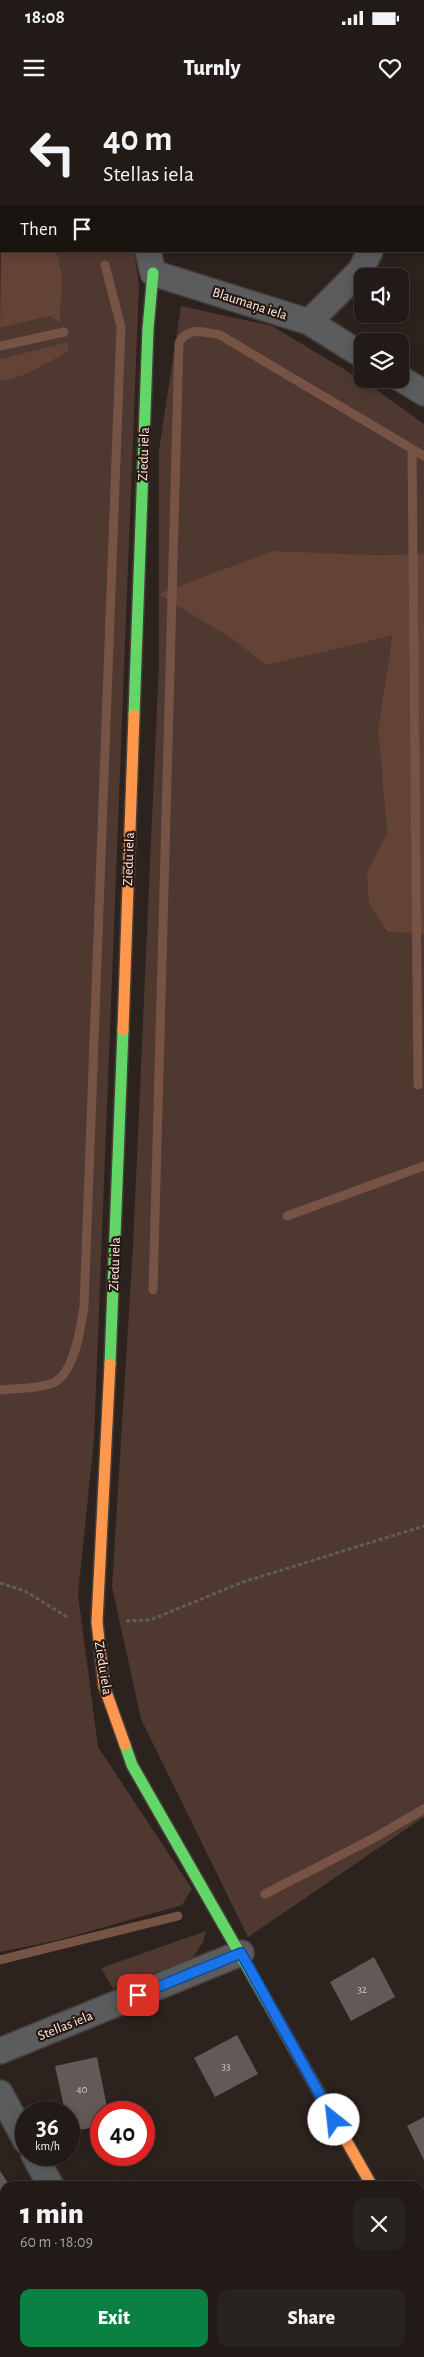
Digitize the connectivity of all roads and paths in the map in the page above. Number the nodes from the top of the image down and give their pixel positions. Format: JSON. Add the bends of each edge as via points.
{"nodes":[{"id":1,"x":370,"y":252,"type":"edge"},
{"id":2,"x":150,"y":262,"type":"edge"},
{"id":3,"x":309,"y":322,"type":"junction"},
{"id":4,"x":354,"y":350,"type":"edge"},
{"id":5,"x":409,"y":384,"type":"edge"},
{"id":6,"x":424,"y":393,"type":"edge"},
{"id":7,"x":424,"y":1526,"type":"edge"},
{"id":8,"x":0,"y":1583,"type":"edge"},
{"id":9,"x":97,"y":1622,"type":"junction"},
{"id":10,"x":99,"y":1642,"type":"junction"},
{"id":11,"x":241,"y":1953,"type":"junction"},
{"id":12,"x":0,"y":2051,"type":"edge"},
{"id":13,"x":0,"y":2093,"type":"edge"},
{"id":14,"x":15,"y":2121,"type":"edge"},
{"id":15,"x":40,"y":2166,"type":"edge"},
{"id":16,"x":48,"y":2181,"type":"edge"},
{"id":17,"x":369,"y":2181,"type":"edge"}],
"edges":[{"from":1,"to":3,"type":"street","via":[[361,270]]},
{"from":2,"to":3,"type":"street","name":"Blaumaņa iela"},
{"from":2,"to":9,"type":"street","name":"Ziedu iela","via":[[113,1294]]},
{"from":3,"to":4,"type":"street","name":"Blaumaņa iela"},
{"from":5,"to":6,"type":"street"},
{"from":7,"to":9,"type":"path","via":[[243,1582],[150,1620]]},
{"from":8,"to":10,"type":"path","via":[[24,1591],[60,1612]]},
{"from":9,"to":10,"type":"street","name":"Ziedu iela"},
{"from":10,"to":11,"type":"street","name":"Ziedu iela","via":[[104,1686],[132,1765]]},
{"from":11,"to":12,"type":"street","name":"Stellas iela"},
{"from":11,"to":17,"type":"street","name":"Ziedu iela"},
{"from":13,"to":14,"type":"street"},
{"from":15,"to":16,"type":"street"}]}
